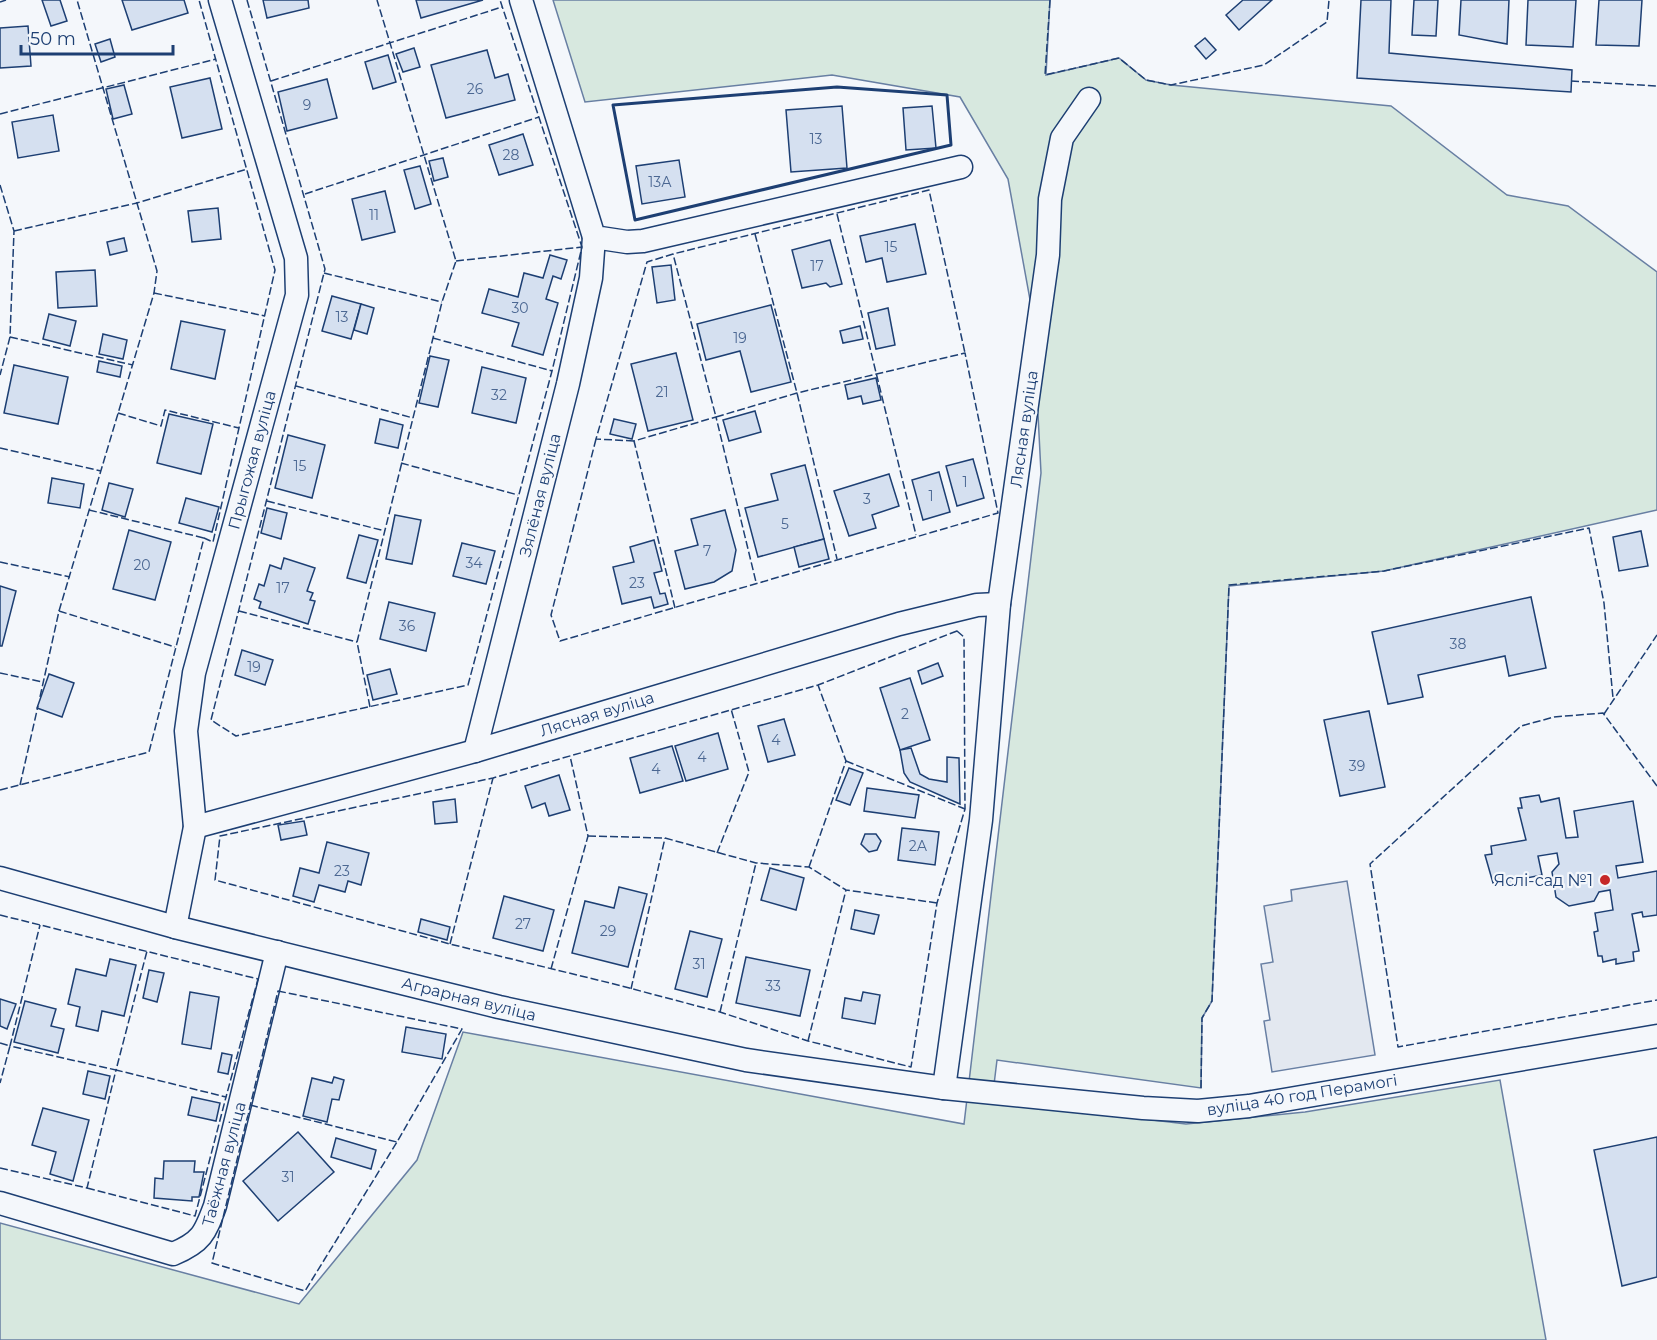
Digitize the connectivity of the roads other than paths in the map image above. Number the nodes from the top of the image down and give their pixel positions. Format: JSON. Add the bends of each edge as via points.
{"nodes":[{"id":1,"x":220,"y":0,"type":"edge"},
{"id":2,"x":521,"y":0,"type":"edge"},
{"id":3,"x":1089,"y":99,"type":"dead end"},
{"id":4,"x":961,"y":167,"type":"dead end"},
{"id":5,"x":594,"y":237,"type":"junction"},
{"id":6,"x":999,"y":604,"type":"junction"},
{"id":7,"x":475,"y":751,"type":"junction"},
{"id":8,"x":195,"y":826,"type":"junction"},
{"id":9,"x":0,"y":878,"type":"edge"},
{"id":10,"x":176,"y":927,"type":"junction"},
{"id":11,"x":277,"y":952,"type":"junction"},
{"id":12,"x":1657,"y":1036,"type":"edge"},
{"id":13,"x":944,"y":1088,"type":"junction"},
{"id":14,"x":0,"y":1203,"type":"edge"}],
"edges":[{"from":1,"to":8,"type":"street","name":"Прыгожая вуліца","via":[[296,258],[297,295],[194,673],[186,731]]},
{"from":2,"to":5,"type":"street","name":"Зялёная вуліца"},
{"from":3,"to":6,"type":"street","name":"Лясная вуліца","via":[[1062,138],[1050,199],[1048,255]]},
{"from":4,"to":5,"type":"street","via":[[643,241]]},
{"from":5,"to":7,"type":"street","name":"Зялёная вуліца","via":[[591,278],[567,384]]},
{"from":6,"to":7,"type":"street","name":"Лясная вуліца","via":[[977,605],[899,624]]},
{"from":6,"to":13,"type":"street","name":"Лясная вуліца","via":[[981,820]]},
{"from":7,"to":8,"type":"street","name":"Лясная вуліца"},
{"from":8,"to":10,"type":"street","name":"Прыгожая вуліца"},
{"from":9,"to":10,"type":"street","name":"Аграрная вуліца"},
{"from":10,"to":11,"type":"street","name":"Аграрная вуліца"},
{"from":11,"to":13,"type":"street","name":"Аграрная вуліца","via":[[682,1048],[825,1074]]},
{"from":11,"to":14,"type":"street","name":"Таёжная вуліца","via":[[215,1206],[204,1236],[173,1254]]},
{"from":12,"to":13,"type":"street","name":"вуліца 40 год Перамогі","via":[[1249,1106],[1198,1111]]}]}
